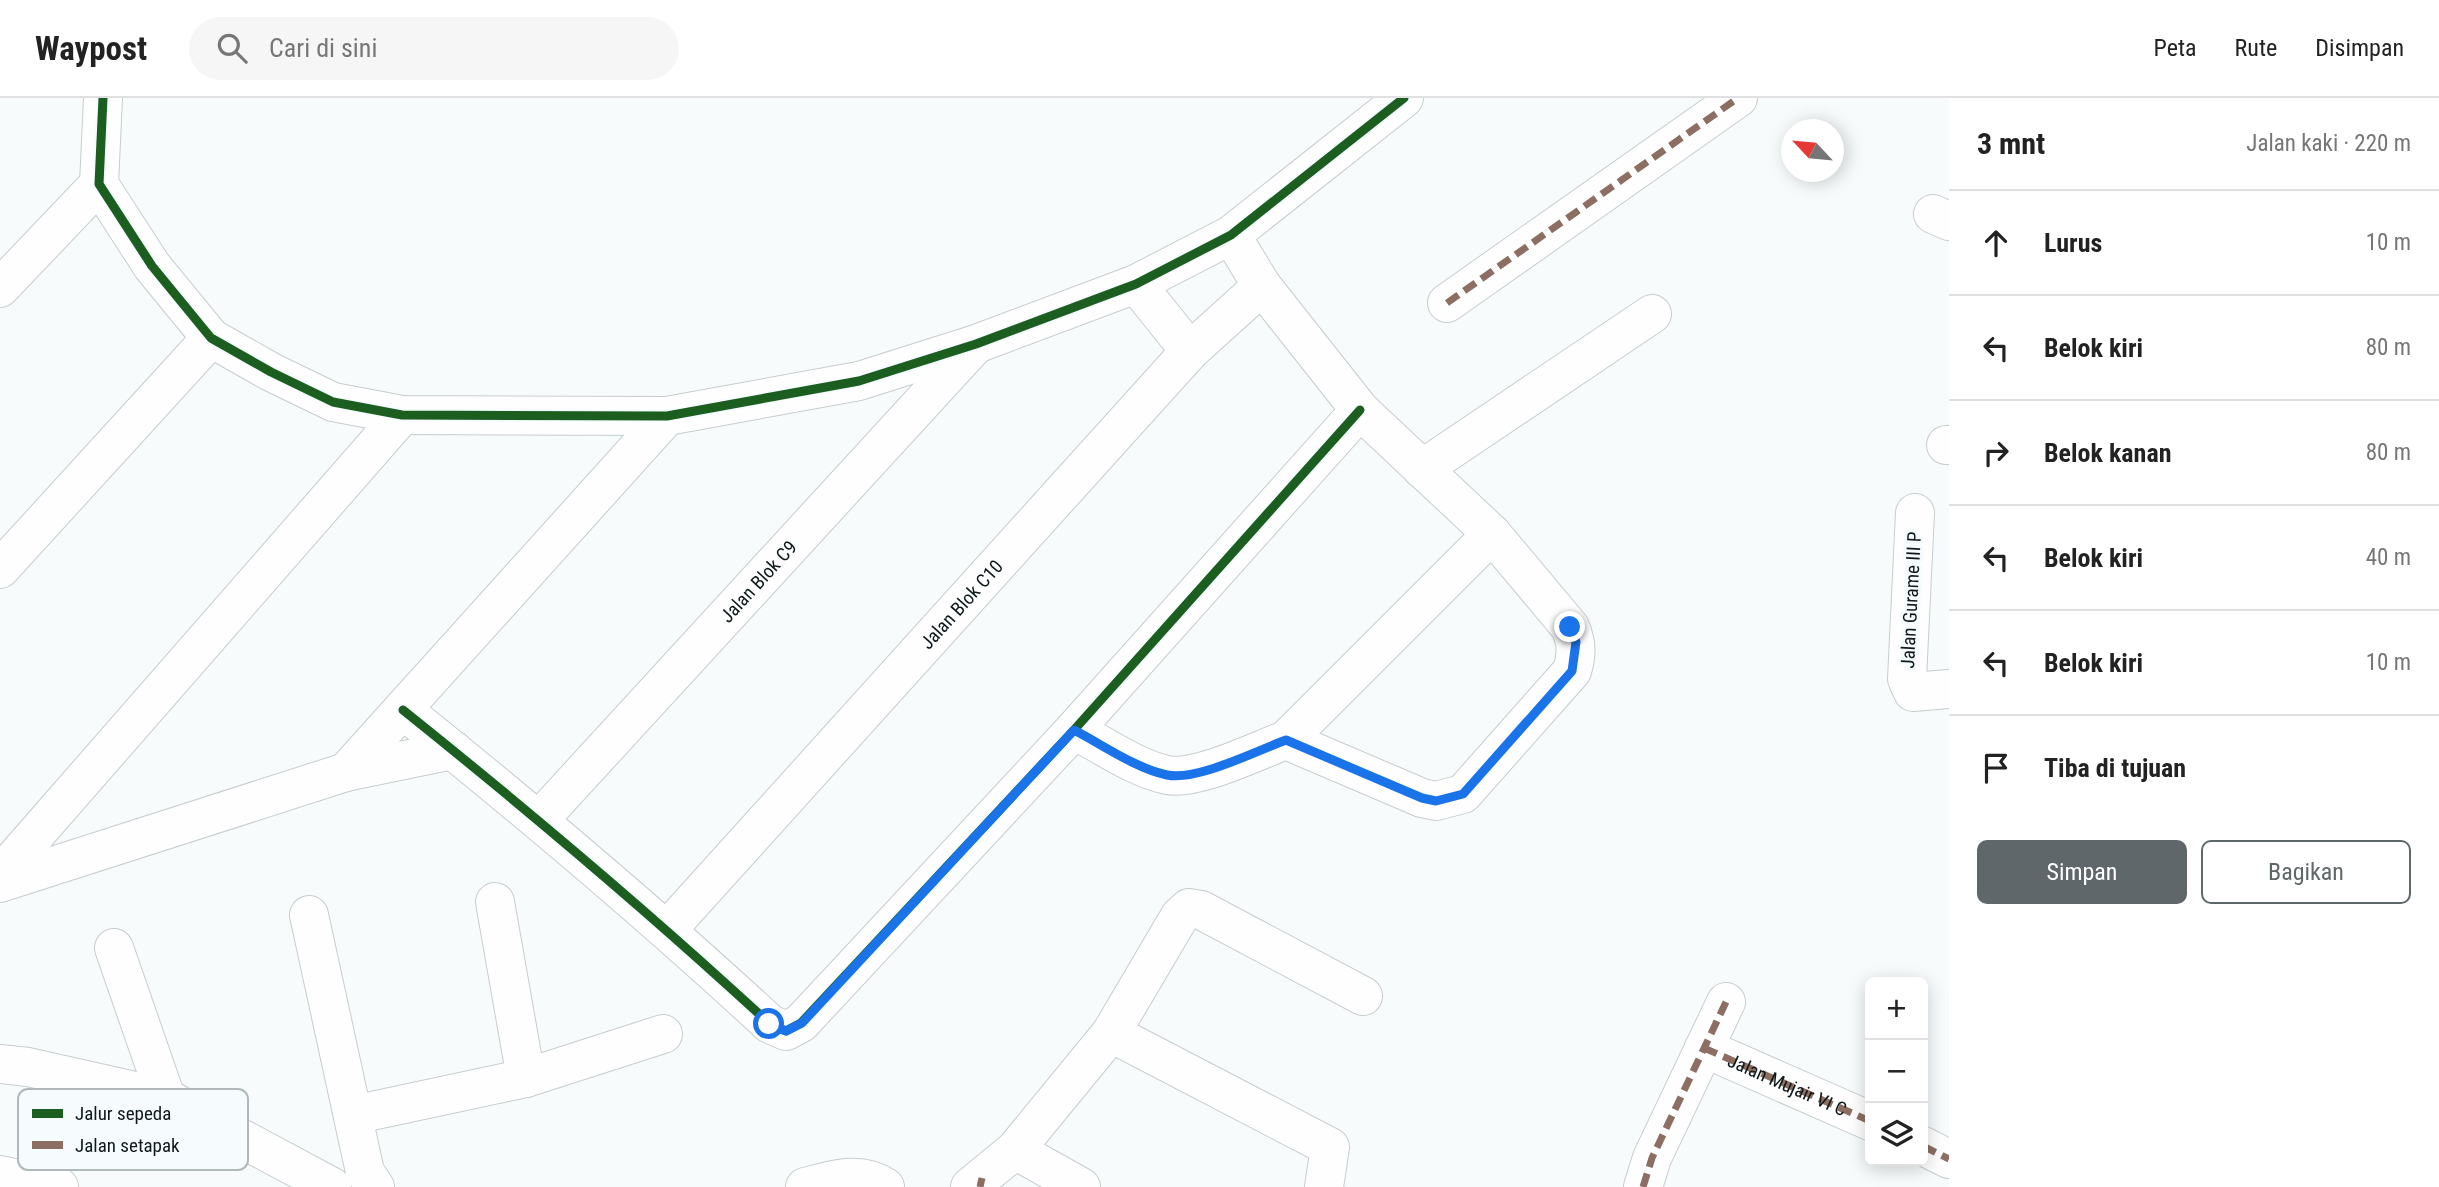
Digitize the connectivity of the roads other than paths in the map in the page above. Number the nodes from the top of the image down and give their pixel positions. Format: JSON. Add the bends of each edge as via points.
{"nodes":[{"id":1,"x":103,"y":98,"type":"edge"},
{"id":2,"x":1404,"y":98,"type":"edge"},
{"id":3,"x":1738,"y":98,"type":"edge"},
{"id":4,"x":99,"y":184,"type":"junction"},
{"id":5,"x":1231,"y":235,"type":"junction"},
{"id":6,"x":1136,"y":284,"type":"junction"},
{"id":7,"x":1262,"y":286,"type":"junction"},
{"id":8,"x":0,"y":288,"type":"edge"},
{"id":9,"x":1447,"y":303,"type":"dead end"},
{"id":10,"x":1652,"y":314,"type":"dead end"},
{"id":11,"x":211,"y":338,"type":"junction"},
{"id":12,"x":976,"y":344,"type":"junction"},
{"id":13,"x":1190,"y":351,"type":"junction"},
{"id":14,"x":859,"y":381,"type":"junction"},
{"id":15,"x":1360,"y":410,"type":"junction"},
{"id":16,"x":402,"y":415,"type":"junction"},
{"id":17,"x":667,"y":416,"type":"junction"},
{"id":18,"x":891,"y":437,"type":"junction"},
{"id":19,"x":1422,"y":469,"type":"junction"},
{"id":20,"x":1915,"y":513,"type":"dead end"},
{"id":21,"x":1492,"y":534,"type":"junction"},
{"id":22,"x":0,"y":569,"type":"edge"},
{"id":23,"x":1949,"y":689,"type":"edge"},
{"id":24,"x":403,"y":709,"type":"junction"},
{"id":25,"x":1074,"y":730,"type":"junction"},
{"id":26,"x":1286,"y":740,"type":"junction"},
{"id":27,"x":453,"y":750,"type":"junction"},
{"id":28,"x":346,"y":772,"type":"junction"},
{"id":29,"x":61,"y":805,"type":"junction"},
{"id":30,"x":539,"y":820,"type":"junction"},
{"id":31,"x":97,"y":851,"type":"junction"},
{"id":32,"x":0,"y":875,"type":"edge"},
{"id":33,"x":0,"y":883,"type":"edge"},
{"id":34,"x":495,"y":902,"type":"dead end"},
{"id":35,"x":309,"y":915,"type":"dead end"},
{"id":36,"x":667,"y":930,"type":"junction"},
{"id":37,"x":114,"y":948,"type":"dead end"},
{"id":38,"x":1363,"y":996,"type":"dead end"},
{"id":39,"x":1726,"y":1002,"type":"dead end"},
{"id":40,"x":1111,"y":1033,"type":"junction"},
{"id":41,"x":663,"y":1034,"type":"dead end"},
{"id":42,"x":1704,"y":1048,"type":"junction"},
{"id":43,"x":0,"y":1064,"type":"edge"},
{"id":44,"x":526,"y":1078,"type":"junction"},
{"id":45,"x":126,"y":1089,"type":"edge"},
{"id":46,"x":163,"y":1089,"type":"edge"},
{"id":47,"x":353,"y":1115,"type":"junction"},
{"id":48,"x":1865,"y":1119,"type":"edge"},
{"id":49,"x":248,"y":1134,"type":"edge"},
{"id":50,"x":1928,"y":1148,"type":"edge"},
{"id":51,"x":1015,"y":1150,"type":"junction"},
{"id":52,"x":1949,"y":1158,"type":"edge"},
{"id":53,"x":0,"y":1174,"type":"edge"},
{"id":54,"x":357,"y":1183,"type":"edge"},
{"id":55,"x":977,"y":1184,"type":"edge"},
{"id":56,"x":59,"y":1187,"type":"edge"},
{"id":57,"x":805,"y":1187,"type":"edge"},
{"id":58,"x":885,"y":1187,"type":"edge"},
{"id":59,"x":1081,"y":1187,"type":"edge"},
{"id":60,"x":1324,"y":1187,"type":"edge"},
{"id":61,"x":1643,"y":1187,"type":"edge"}],
"edges":[{"from":1,"to":4,"type":"street"},
{"from":2,"to":5,"type":"street"},
{"from":3,"to":9,"type":"street"},
{"from":4,"to":8,"type":"street"},
{"from":4,"to":11,"type":"street","via":[[152,266]]},
{"from":5,"to":6,"type":"street"},
{"from":5,"to":7,"type":"street"},
{"from":6,"to":12,"type":"street"},
{"from":6,"to":13,"type":"street"},
{"from":7,"to":13,"type":"street","name":"Jalan Blok C10"},
{"from":7,"to":15,"type":"street"},
{"from":10,"to":19,"type":"street"},
{"from":11,"to":16,"type":"street","via":[[333,402]]},
{"from":11,"to":22,"type":"street"},
{"from":12,"to":14,"type":"street"},
{"from":12,"to":18,"type":"street","name":"Jalan Blok C9"},
{"from":13,"to":36,"type":"street","name":"Jalan Blok C10"},
{"from":14,"to":17,"type":"street"},
{"from":14,"to":18,"type":"street"},
{"from":15,"to":19,"type":"street"},
{"from":15,"to":25,"type":"street"},
{"from":16,"to":17,"type":"street"},
{"from":16,"to":29,"type":"street"},
{"from":17,"to":24,"type":"street"},
{"from":18,"to":30,"type":"street","name":"Jalan Blok C9"},
{"from":19,"to":21,"type":"street"},
{"from":20,"to":23,"type":"street","name":"Jalan Gurame III P","via":[[1907,679],[1913,692]]},
{"from":21,"to":26,"type":"street"},
{"from":21,"to":26,"type":"street","via":[[1570,627],[1576,658],[1572,671],[1463,794],[1436,801],[1422,798]]},
{"from":24,"to":27,"type":"street"},
{"from":24,"to":28,"type":"street"},
{"from":25,"to":26,"type":"street","via":[[1168,775],[1189,775]]},
{"from":25,"to":36,"type":"street","via":[[802,1023],[786,1031],[769,1024]]},
{"from":27,"to":28,"type":"street"},
{"from":27,"to":30,"type":"street"},
{"from":28,"to":31,"type":"street"},
{"from":29,"to":31,"type":"street"},
{"from":29,"to":32,"type":"street"},
{"from":30,"to":36,"type":"street"},
{"from":31,"to":33,"type":"street"},
{"from":34,"to":44,"type":"street"},
{"from":35,"to":47,"type":"street"},
{"from":37,"to":46,"type":"street"},
{"from":38,"to":40,"type":"street","via":[[1201,910],[1189,908]]},
{"from":39,"to":42,"type":"street"},
{"from":40,"to":51,"type":"street"},
{"from":40,"to":60,"type":"street","via":[[1330,1147]]},
{"from":41,"to":44,"type":"street"},
{"from":42,"to":48,"type":"street","name":"Jalan Mujair VI C"},
{"from":42,"to":61,"type":"street"},
{"from":43,"to":45,"type":"street"},
{"from":44,"to":47,"type":"street"},
{"from":47,"to":54,"type":"street"},
{"from":49,"to":54,"type":"street"},
{"from":50,"to":52,"type":"street"},
{"from":51,"to":55,"type":"street"},
{"from":51,"to":59,"type":"street"},
{"from":53,"to":56,"type":"street"},
{"from":57,"to":58,"type":"street","via":[[858,1177]]}]}
